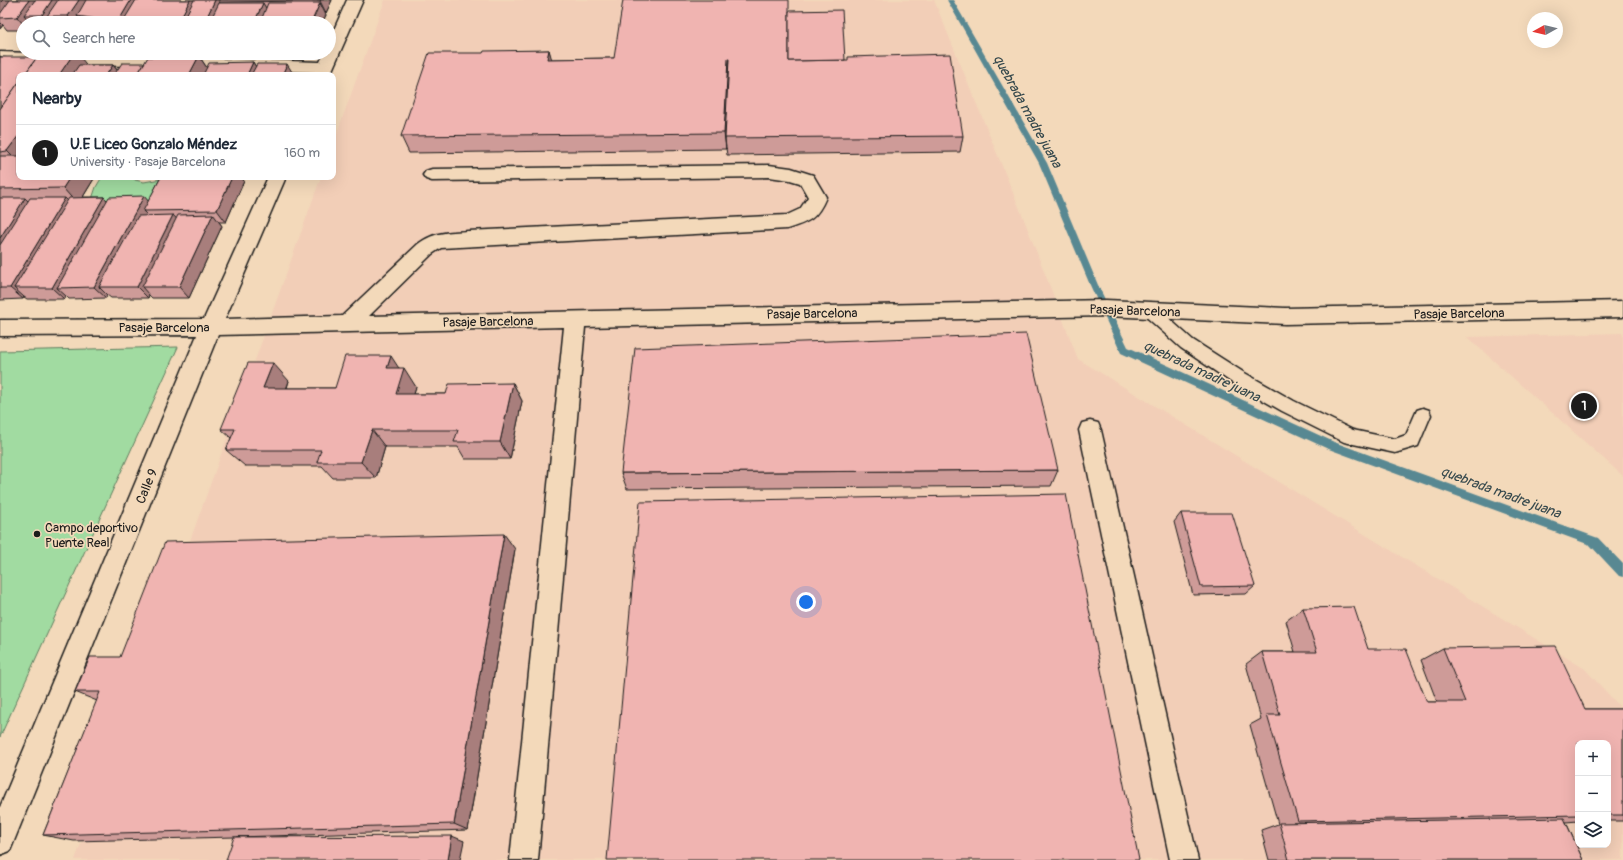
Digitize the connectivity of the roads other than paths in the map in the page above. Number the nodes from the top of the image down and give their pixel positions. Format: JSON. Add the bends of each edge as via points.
{"nodes":[{"id":1,"x":355,"y":0,"type":"edge"},
{"id":2,"x":336,"y":44,"type":"edge"},
{"id":3,"x":0,"y":57,"type":"edge"},
{"id":4,"x":16,"y":57,"type":"edge"},
{"id":5,"x":103,"y":60,"type":"edge"},
{"id":6,"x":329,"y":60,"type":"edge"},
{"id":7,"x":324,"y":71,"type":"edge"},
{"id":8,"x":432,"y":175,"type":"dead end"},
{"id":9,"x":276,"y":180,"type":"edge"},
{"id":10,"x":1623,"y":309,"type":"edge"},
{"id":11,"x":1149,"y":310,"type":"junction"},
{"id":12,"x":575,"y":320,"type":"junction"},
{"id":13,"x":347,"y":324,"type":"junction"},
{"id":14,"x":211,"y":327,"type":"junction"},
{"id":15,"x":0,"y":328,"type":"edge"},
{"id":16,"x":1423,"y":415,"type":"dead end"},
{"id":17,"x":1090,"y":430,"type":"dead end"},
{"id":18,"x":2,"y":833,"type":"edge"},
{"id":19,"x":524,"y":860,"type":"edge"},
{"id":20,"x":1184,"y":860,"type":"edge"}],
"edges":[{"from":1,"to":2,"type":"street"},
{"from":3,"to":4,"type":"street"},
{"from":5,"to":7,"type":"street"},
{"from":6,"to":7,"type":"street"},
{"from":8,"to":13,"type":"street","via":[[769,171],[808,179],[817,197],[812,209],[802,218],[787,222],[436,241]]},
{"from":9,"to":14,"type":"street","name":"Calle 9"},
{"from":10,"to":11,"type":"street","name":"Pasaje Barcelona","via":[[1285,316]]},
{"from":11,"to":12,"type":"street","name":"Pasaje Barcelona","via":[[1106,308],[798,313]]},
{"from":11,"to":16,"type":"lane","via":[[1187,344],[1237,377],[1350,437],[1395,446],[1412,441]]},
{"from":12,"to":13,"type":"street","name":"Pasaje Barcelona"},
{"from":12,"to":19,"type":"street"},
{"from":13,"to":14,"type":"street","name":"Pasaje Barcelona"},
{"from":14,"to":15,"type":"street","name":"Pasaje Barcelona"},
{"from":14,"to":18,"type":"street","name":"Calle 9"},
{"from":17,"to":20,"type":"street"}]}
